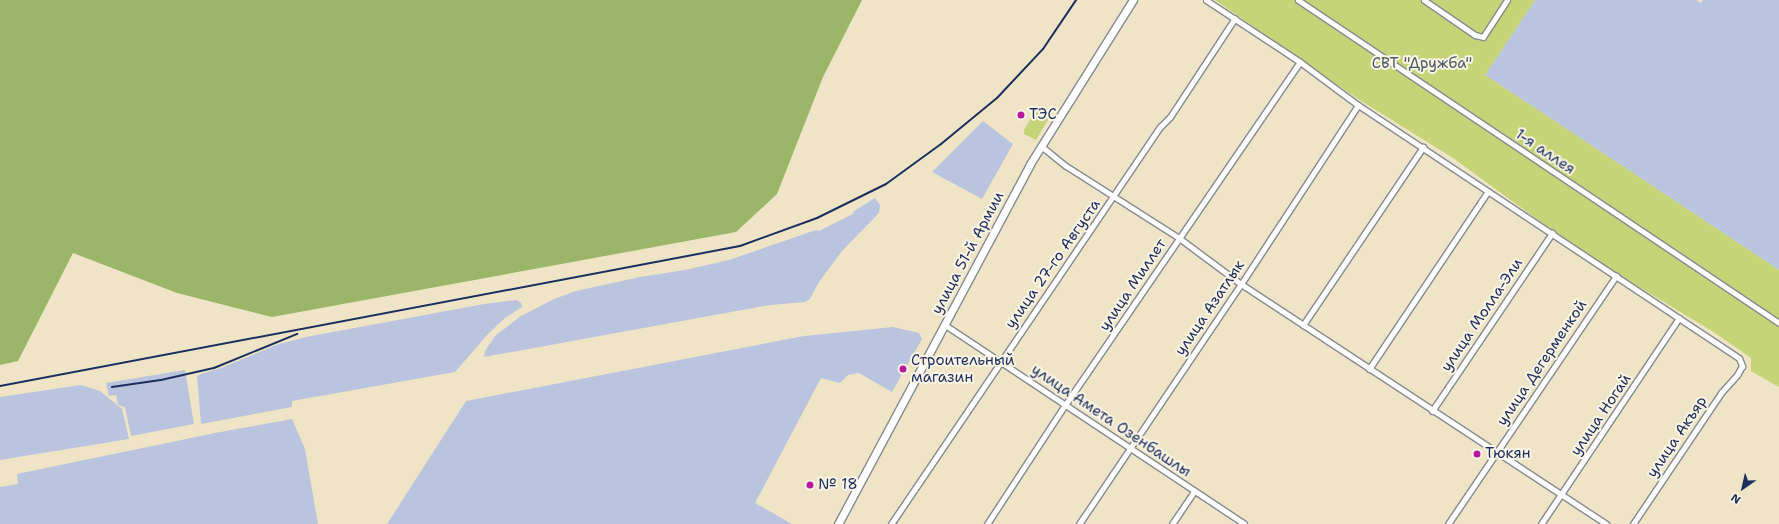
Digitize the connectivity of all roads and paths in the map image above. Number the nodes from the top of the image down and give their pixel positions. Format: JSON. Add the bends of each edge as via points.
{"nodes":[{"id":1,"x":1133,"y":0,"type":"edge"},
{"id":2,"x":1206,"y":0,"type":"edge"},
{"id":3,"x":1298,"y":0,"type":"edge"},
{"id":4,"x":1424,"y":0,"type":"edge"},
{"id":5,"x":1507,"y":0,"type":"edge"},
{"id":6,"x":1235,"y":18,"type":"junction"},
{"id":7,"x":1300,"y":62,"type":"junction"},
{"id":8,"x":1358,"y":104,"type":"junction"},
{"id":9,"x":1041,"y":146,"type":"junction"},
{"id":10,"x":1423,"y":147,"type":"junction"},
{"id":11,"x":1488,"y":191,"type":"junction"},
{"id":12,"x":1114,"y":196,"type":"junction"},
{"id":13,"x":1552,"y":233,"type":"junction"},
{"id":14,"x":1179,"y":238,"type":"junction"},
{"id":15,"x":1616,"y":276,"type":"junction"},
{"id":16,"x":1241,"y":284,"type":"junction"},
{"id":17,"x":1679,"y":318,"type":"junction"},
{"id":18,"x":1779,"y":323,"type":"edge"},
{"id":19,"x":945,"y":325,"type":"junction"},
{"id":20,"x":1303,"y":325,"type":"junction"},
{"id":21,"x":1000,"y":362,"type":"junction"},
{"id":22,"x":1368,"y":368,"type":"junction"},
{"id":23,"x":1065,"y":405,"type":"junction"},
{"id":24,"x":1432,"y":411,"type":"junction"},
{"id":25,"x":1129,"y":448,"type":"junction"},
{"id":26,"x":1496,"y":453,"type":"junction"},
{"id":27,"x":1194,"y":491,"type":"junction"},
{"id":28,"x":1561,"y":495,"type":"junction"},
{"id":29,"x":838,"y":524,"type":"edge"},
{"id":30,"x":891,"y":524,"type":"edge"},
{"id":31,"x":987,"y":524,"type":"edge"},
{"id":32,"x":1079,"y":524,"type":"edge"},
{"id":33,"x":1172,"y":524,"type":"edge"},
{"id":34,"x":1244,"y":524,"type":"edge"},
{"id":35,"x":1448,"y":524,"type":"edge"},
{"id":36,"x":1541,"y":524,"type":"edge"},
{"id":37,"x":1606,"y":524,"type":"edge"},
{"id":38,"x":1633,"y":524,"type":"edge"}],
"edges":[{"from":1,"to":9,"type":"main road","name":"улица 51-й Армии"},
{"from":2,"to":6,"type":"street"},
{"from":3,"to":18,"type":"street","name":"1-я аллея"},
{"from":4,"to":5,"type":"street","via":[[1475,35],[1483,37]]},
{"from":6,"to":7,"type":"street"},
{"from":6,"to":12,"type":"street","name":"улица 27-го Августа"},
{"from":7,"to":8,"type":"street"},
{"from":7,"to":14,"type":"street","name":"улица Миллет"},
{"from":8,"to":10,"type":"street"},
{"from":8,"to":16,"type":"street","name":"улица Азатлык"},
{"from":9,"to":12,"type":"street","via":[[1066,166]]},
{"from":9,"to":19,"type":"main road","name":"улица 51-й Армии"},
{"from":10,"to":11,"type":"street"},
{"from":10,"to":20,"type":"street"},
{"from":11,"to":13,"type":"street"},
{"from":11,"to":22,"type":"street"},
{"from":12,"to":14,"type":"street"},
{"from":12,"to":21,"type":"street","name":"улица 27-го Августа"},
{"from":13,"to":15,"type":"street"},
{"from":13,"to":24,"type":"street","name":"улица Молла-Эли"},
{"from":14,"to":16,"type":"street"},
{"from":14,"to":23,"type":"street","name":"улица Миллет"},
{"from":15,"to":17,"type":"street"},
{"from":15,"to":26,"type":"street","name":"улица Дегерменкой"},
{"from":16,"to":20,"type":"street"},
{"from":16,"to":25,"type":"street","name":"улица Азатлык"},
{"from":17,"to":28,"type":"street","name":"улица Ногай"},
{"from":17,"to":38,"type":"street","name":"улица Акъяр","via":[[1739,358],[1742,366]]},
{"from":19,"to":21,"type":"street","name":"улица Амета Озенбашлы"},
{"from":19,"to":29,"type":"main road","name":"улица 51-й Армии"},
{"from":20,"to":22,"type":"street"},
{"from":21,"to":23,"type":"street","name":"улица Амета Озенбашлы"},
{"from":21,"to":30,"type":"street","name":"улица 27-го Августа"},
{"from":22,"to":24,"type":"street"},
{"from":23,"to":25,"type":"street","name":"улица Амета Озенбашлы"},
{"from":23,"to":31,"type":"street","name":"улица Миллет"},
{"from":24,"to":26,"type":"street"},
{"from":25,"to":27,"type":"street","name":"улица Амета Озенбашлы"},
{"from":25,"to":32,"type":"street","name":"улица Азатлык"},
{"from":26,"to":28,"type":"street"},
{"from":26,"to":35,"type":"street","name":"улица Дегерменкой"},
{"from":27,"to":33,"type":"street"},
{"from":27,"to":34,"type":"street","name":"улица Амета Озенбашлы"},
{"from":28,"to":36,"type":"street","name":"улица Ногай"},
{"from":28,"to":37,"type":"street"}]}
